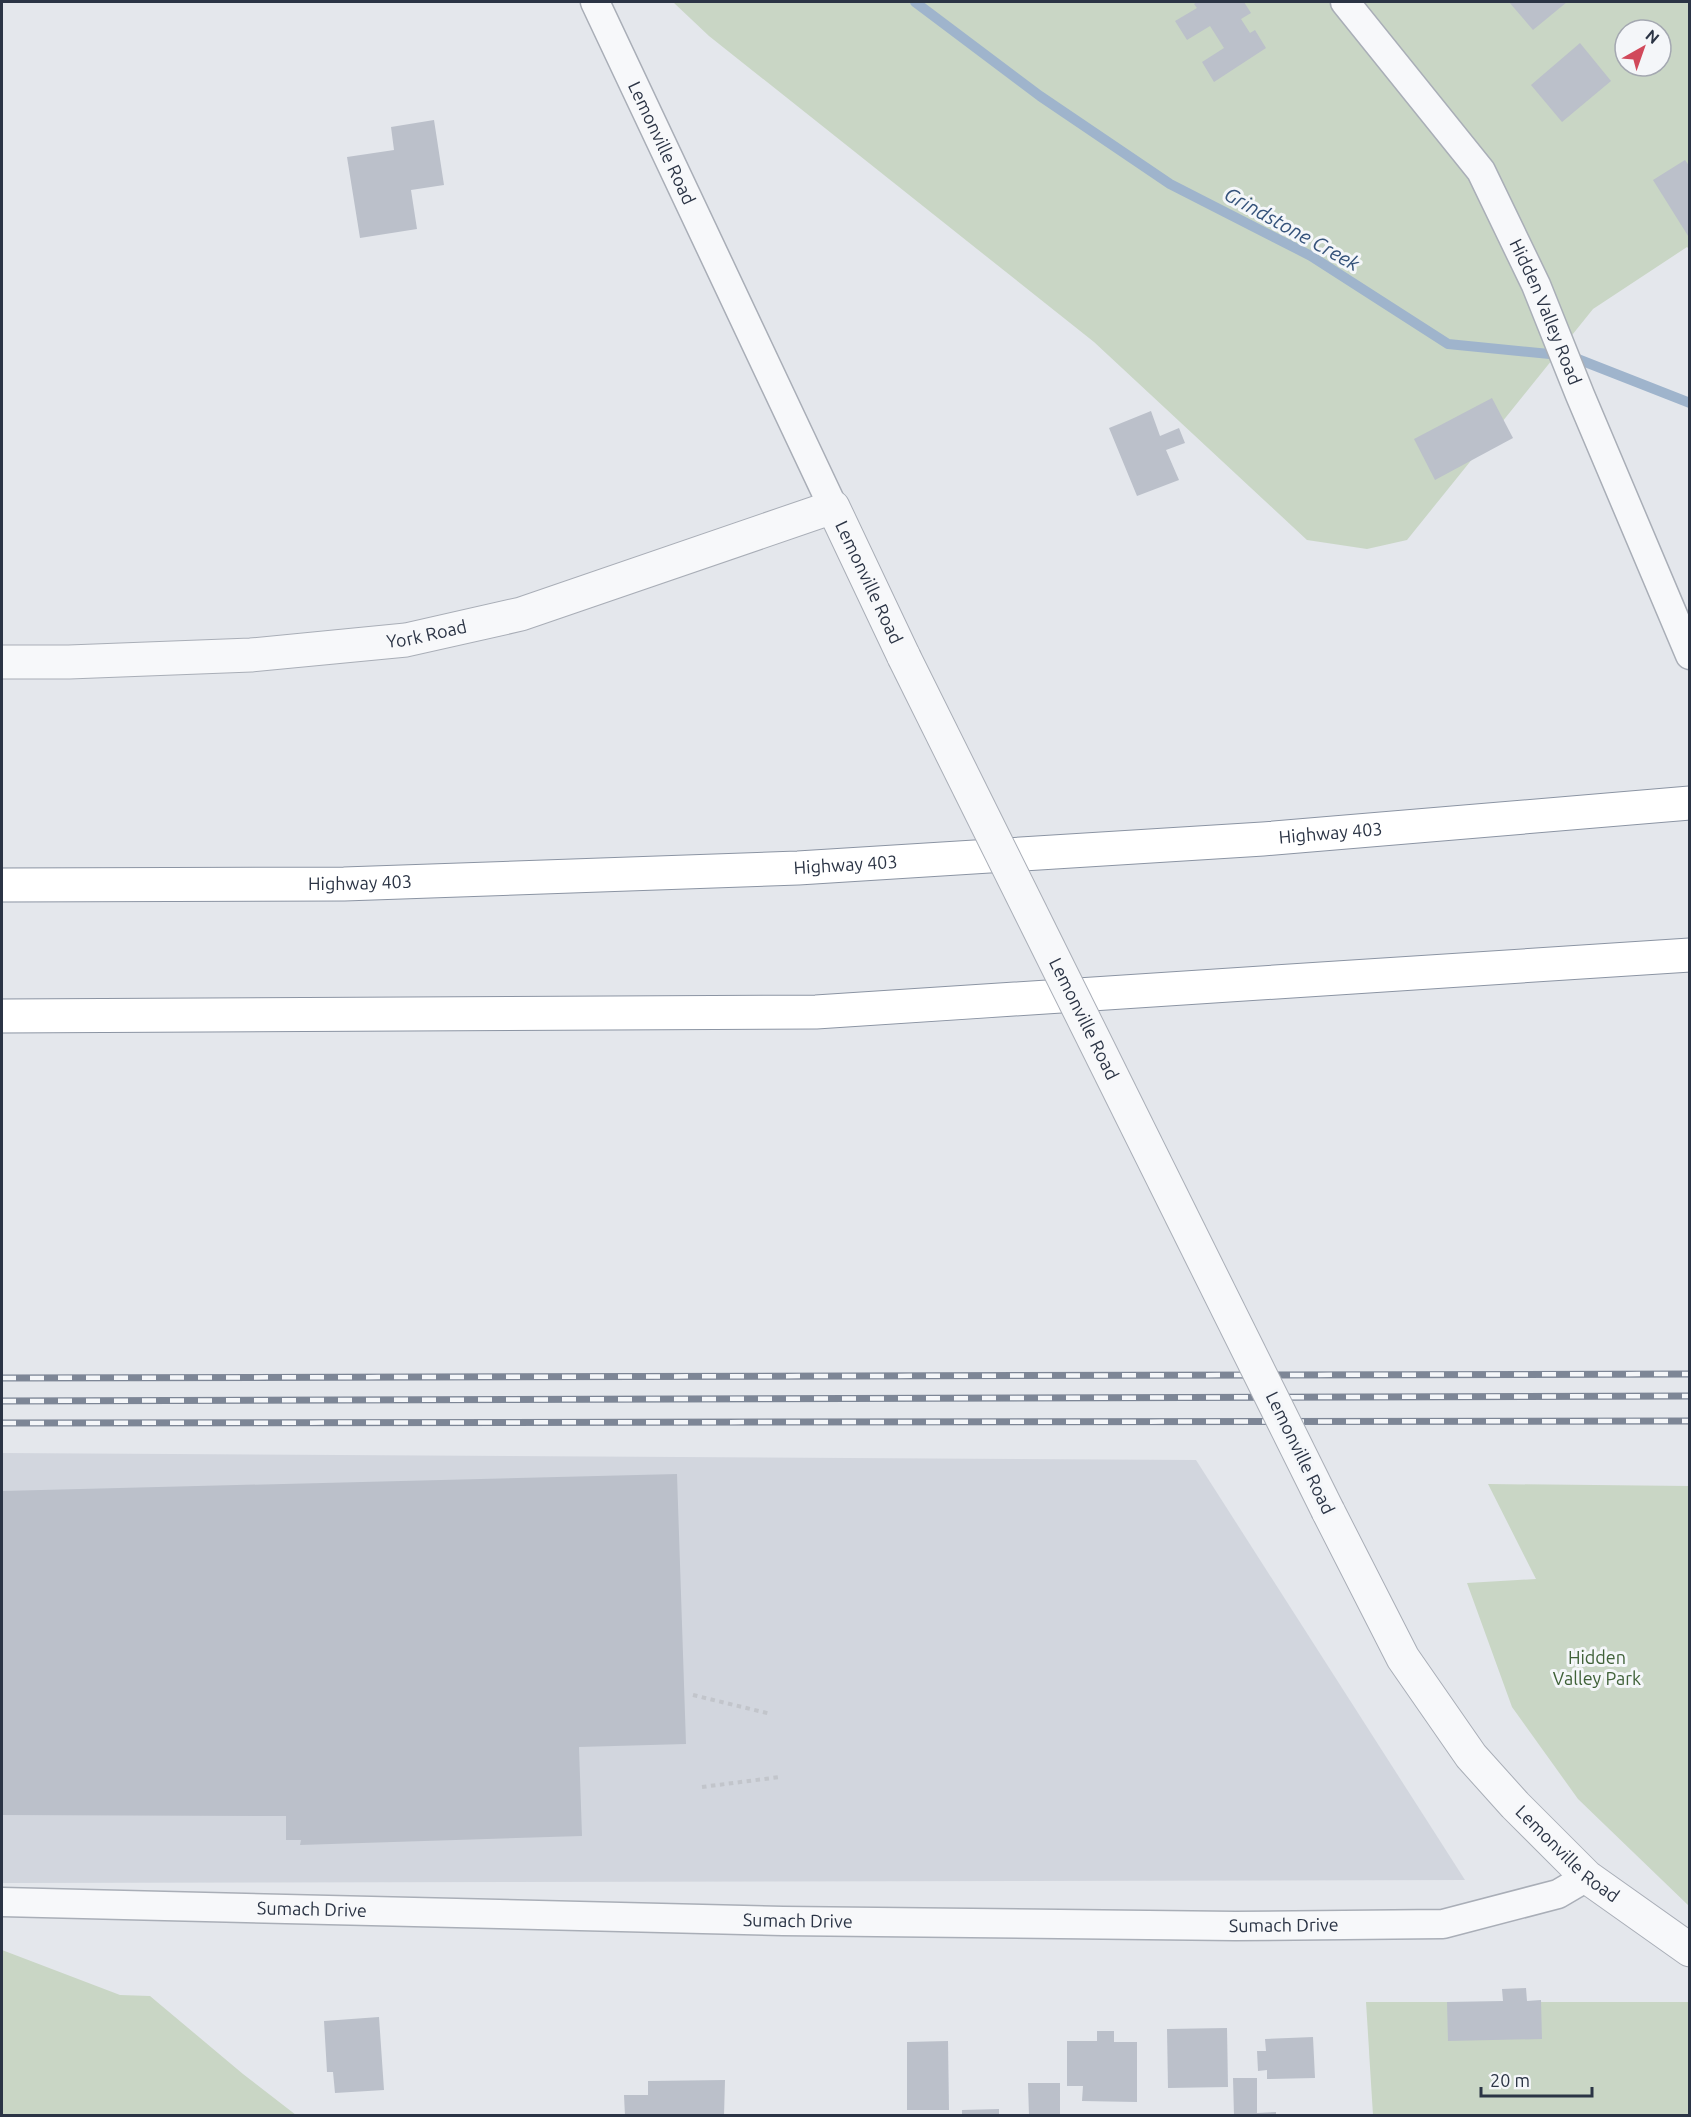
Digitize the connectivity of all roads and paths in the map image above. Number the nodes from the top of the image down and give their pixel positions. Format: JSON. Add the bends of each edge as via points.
{"nodes":[{"id":1,"x":595,"y":2,"type":"edge"},
{"id":2,"x":1345,"y":2,"type":"edge"},
{"id":3,"x":833,"y":507,"type":"junction"},
{"id":4,"x":1689,"y":655,"type":"edge"},
{"id":5,"x":2,"y":662,"type":"edge"},
{"id":6,"x":1689,"y":803,"type":"edge"},
{"id":7,"x":2,"y":885,"type":"edge"},
{"id":8,"x":1689,"y":955,"type":"edge"},
{"id":9,"x":2,"y":1016,"type":"edge"},
{"id":10,"x":693,"y":1695,"type":"dead end"},
{"id":11,"x":771,"y":1714,"type":"dead end"},
{"id":12,"x":780,"y":1777,"type":"dead end"},
{"id":13,"x":702,"y":1787,"type":"dead end"},
{"id":14,"x":1587,"y":1877,"type":"junction"},
{"id":15,"x":2,"y":1902,"type":"edge"},
{"id":16,"x":1689,"y":1950,"type":"edge"}],
"edges":[{"from":1,"to":3,"type":"street","name":"Lemonville Road"},
{"from":2,"to":4,"type":"street","name":"Hidden Valley Road","via":[[1481,171],[1536,285]]},
{"from":3,"to":5,"type":"street","name":"York Road","via":[[521,614],[406,640],[251,655]]},
{"from":3,"to":14,"type":"street","name":"Lemonville Road","bridge":true,"via":[[1403,1658],[1471,1756]]},
{"from":6,"to":7,"type":"highway","name":"Highway 403","via":[[1263,839],[798,868],[344,884]]},
{"from":8,"to":9,"type":"highway","via":[[816,1012]]},
{"from":10,"to":11,"type":"path"},
{"from":12,"to":13,"type":"path"},
{"from":14,"to":15,"type":"street","name":"Sumach Drive","via":[[1558,1894],[1443,1923],[1235,1926],[783,1921]]},
{"from":14,"to":16,"type":"street","name":"Lemonville Road"}]}
